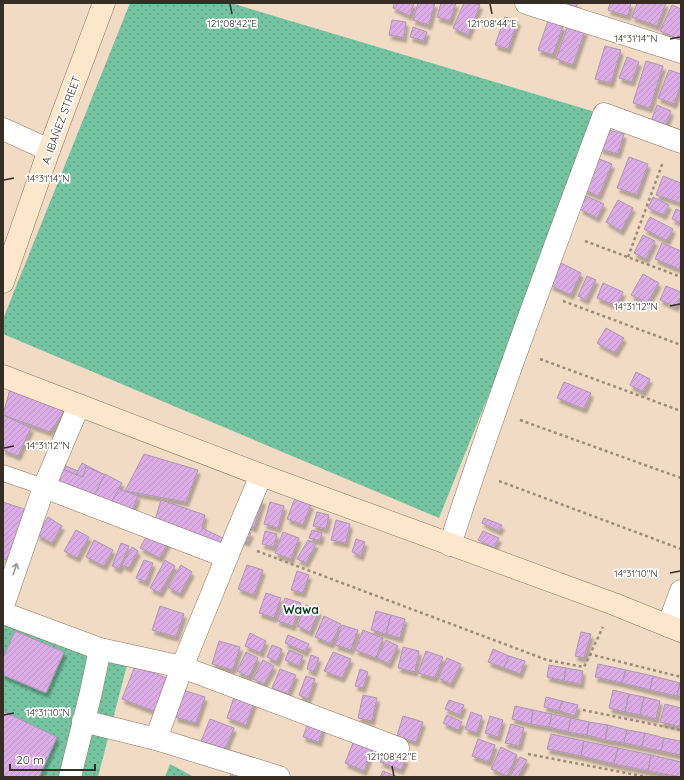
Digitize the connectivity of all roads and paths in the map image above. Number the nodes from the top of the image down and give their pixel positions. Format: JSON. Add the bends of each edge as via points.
{"nodes":[{"id":1,"x":104,"y":3,"type":"edge"},
{"id":2,"x":526,"y":3,"type":"edge"},
{"id":3,"x":681,"y":52,"type":"edge"},
{"id":4,"x":3,"y":129,"type":"edge"},
{"id":5,"x":676,"y":141,"type":"edge"},
{"id":6,"x":49,"y":150,"type":"junction"},
{"id":7,"x":560,"y":231,"type":"junction"},
{"id":8,"x":628,"y":257,"type":"junction"},
{"id":9,"x":681,"y":277,"type":"edge"},
{"id":10,"x":3,"y":282,"type":"edge"},
{"id":11,"x":538,"y":292,"type":"junction"},
{"id":12,"x":681,"y":345,"type":"edge"},
{"id":13,"x":517,"y":350,"type":"junction"},
{"id":14,"x":3,"y":376,"type":"edge"},
{"id":15,"x":79,"y":405,"type":"junction"},
{"id":16,"x":496,"y":411,"type":"junction"},
{"id":17,"x":681,"y":411,"type":"edge"},
{"id":18,"x":474,"y":472,"type":"junction"},
{"id":19,"x":3,"y":473,"type":"edge"},
{"id":20,"x":261,"y":475,"type":"junction"},
{"id":21,"x":681,"y":478,"type":"edge"},
{"id":22,"x":44,"y":487,"type":"junction"},
{"id":23,"x":450,"y":545,"type":"junction"},
{"id":24,"x":230,"y":549,"type":"junction"},
{"id":25,"x":681,"y":549,"type":"edge"},
{"id":26,"x":681,"y":591,"type":"edge"},
{"id":27,"x":614,"y":604,"type":"junction"},
{"id":28,"x":3,"y":606,"type":"edge"},
{"id":29,"x":3,"y":613,"type":"edge"},
{"id":30,"x":674,"y":628,"type":"edge"},
{"id":31,"x":100,"y":649,"type":"junction"},
{"id":32,"x":589,"y":654,"type":"junction"},
{"id":33,"x":182,"y":667,"type":"junction"},
{"id":34,"x":681,"y":677,"type":"edge"},
{"id":35,"x":582,"y":710,"type":"dead end"},
{"id":36,"x":83,"y":722,"type":"junction"},
{"id":37,"x":681,"y":730,"type":"edge"},
{"id":38,"x":156,"y":739,"type":"junction"},
{"id":39,"x":398,"y":748,"type":"dead end"},
{"id":40,"x":528,"y":754,"type":"dead end"},
{"id":41,"x":70,"y":777,"type":"edge"},
{"id":42,"x":279,"y":777,"type":"edge"},
{"id":43,"x":648,"y":777,"type":"edge"}],
"edges":[{"from":1,"to":6,"type":"street","name":"A. IBAÑEZ STREET"},
{"from":2,"to":3,"type":"street"},
{"from":4,"to":6,"type":"street"},
{"from":5,"to":7,"type":"street","via":[[604,114]]},
{"from":5,"to":8,"type":"path"},
{"from":6,"to":10,"type":"street","name":"A. IBAÑEZ STREET"},
{"from":7,"to":8,"type":"path"},
{"from":7,"to":11,"type":"street"},
{"from":8,"to":9,"type":"path"},
{"from":11,"to":12,"type":"path"},
{"from":11,"to":13,"type":"street"},
{"from":13,"to":16,"type":"street"},
{"from":13,"to":17,"type":"path"},
{"from":14,"to":15,"type":"street"},
{"from":15,"to":20,"type":"street"},
{"from":15,"to":22,"type":"street"},
{"from":16,"to":18,"type":"street"},
{"from":16,"to":21,"type":"path"},
{"from":18,"to":23,"type":"street"},
{"from":18,"to":25,"type":"path"},
{"from":19,"to":22,"type":"lane"},
{"from":20,"to":23,"type":"street"},
{"from":20,"to":24,"type":"street"},
{"from":22,"to":24,"type":"street"},
{"from":28,"to":22,"type":"street","one_way":true},
{"from":23,"to":27,"type":"street"},
{"from":24,"to":32,"type":"path","via":[[547,660],[584,667]]},
{"from":24,"to":33,"type":"street"},
{"from":26,"to":30,"type":"street"},
{"from":27,"to":30,"type":"street"},
{"from":27,"to":32,"type":"path"},
{"from":29,"to":31,"type":"street"},
{"from":31,"to":33,"type":"street"},
{"from":31,"to":36,"type":"street"},
{"from":32,"to":34,"type":"path"},
{"from":33,"to":38,"type":"street"},
{"from":33,"to":39,"type":"street"},
{"from":35,"to":37,"type":"path"},
{"from":36,"to":38,"type":"street"},
{"from":36,"to":41,"type":"street"},
{"from":38,"to":42,"type":"street"},
{"from":40,"to":43,"type":"path"}]}
